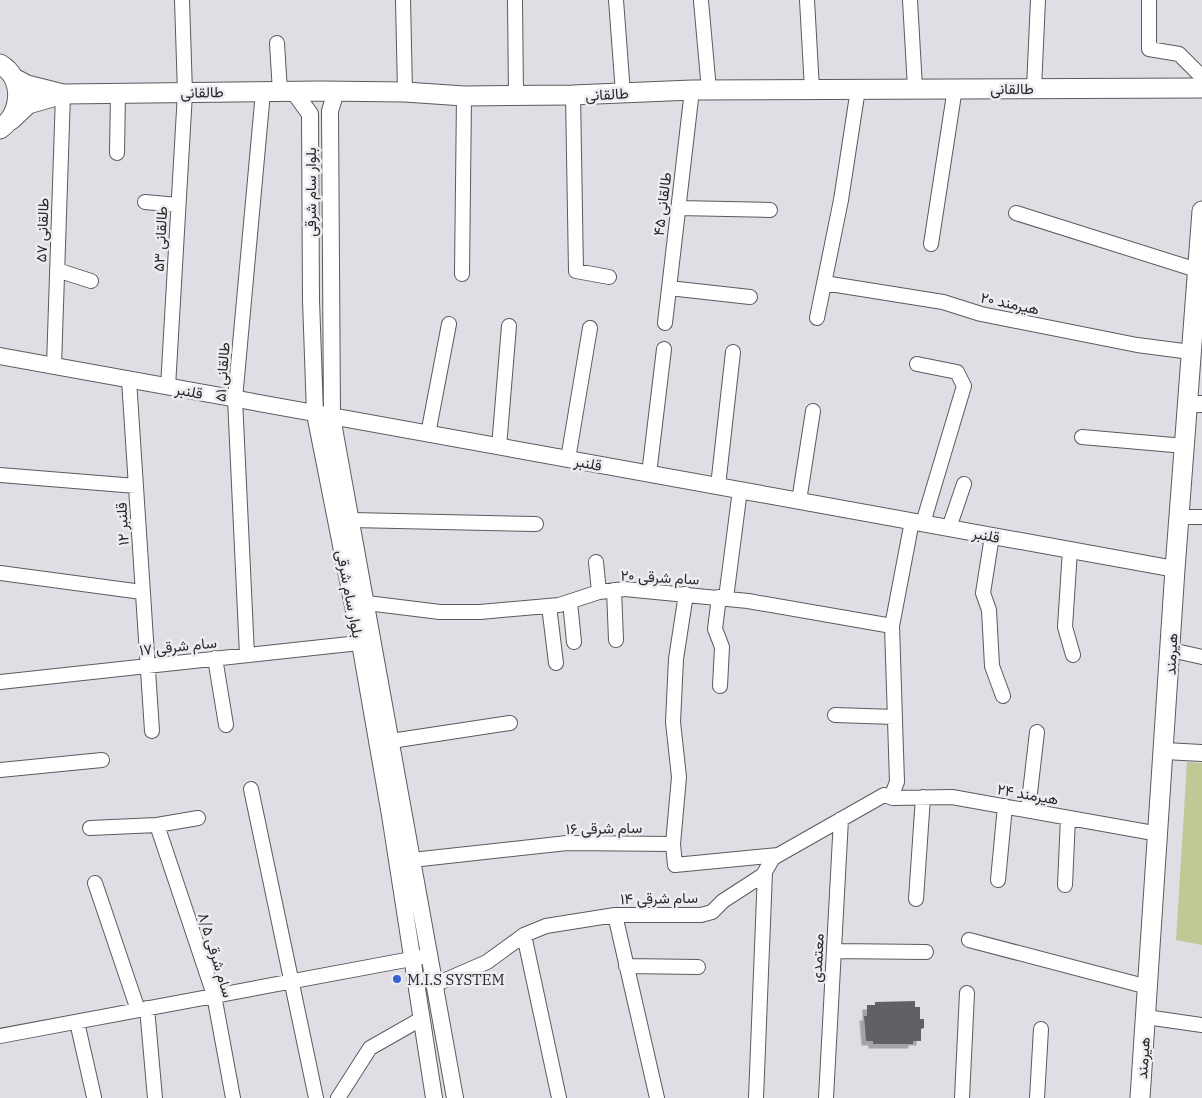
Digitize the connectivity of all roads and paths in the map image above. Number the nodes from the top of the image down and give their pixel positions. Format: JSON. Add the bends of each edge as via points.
{"nodes":[{"id":1,"x":182,"y":0,"type":"edge"},
{"id":2,"x":404,"y":0,"type":"edge"},
{"id":3,"x":515,"y":0,"type":"edge"},
{"id":4,"x":616,"y":0,"type":"edge"},
{"id":5,"x":807,"y":0,"type":"edge"},
{"id":6,"x":910,"y":0,"type":"edge"},
{"id":7,"x":1038,"y":0,"type":"edge"},
{"id":8,"x":1149,"y":0,"type":"edge"},
{"id":9,"x":702,"y":1,"type":"edge"},
{"id":10,"x":277,"y":43,"type":"dead end"},
{"id":11,"x":5,"y":67,"type":"edge"},
{"id":12,"x":1202,"y":77,"type":"edge"},
{"id":13,"x":915,"y":88,"type":"junction"},
{"id":14,"x":955,"y":88,"type":"junction"},
{"id":15,"x":1034,"y":88,"type":"junction"},
{"id":16,"x":1202,"y":88,"type":"edge"},
{"id":17,"x":812,"y":89,"type":"junction"},
{"id":18,"x":858,"y":89,"type":"junction"},
{"id":19,"x":700,"y":90,"type":"junction"},
{"id":20,"x":279,"y":92,"type":"junction"},
{"id":21,"x":336,"y":92,"type":"junction"},
{"id":22,"x":405,"y":92,"type":"junction"},
{"id":23,"x":118,"y":93,"type":"junction"},
{"id":24,"x":185,"y":93,"type":"junction"},
{"id":25,"x":623,"y":93,"type":"junction"},
{"id":26,"x":62,"y":94,"type":"junction"},
{"id":27,"x":516,"y":95,"type":"junction"},
{"id":28,"x":573,"y":95,"type":"junction"},
{"id":29,"x":464,"y":96,"type":"junction"},
{"id":30,"x":5,"y":125,"type":"edge"},
{"id":31,"x":118,"y":153,"type":"dead end"},
{"id":32,"x":146,"y":202,"type":"dead end"},
{"id":33,"x":178,"y":205,"type":"junction"},
{"id":34,"x":678,"y":208,"type":"junction"},
{"id":35,"x":770,"y":210,"type":"dead end"},
{"id":36,"x":1202,"y":211,"type":"edge"},
{"id":37,"x":1016,"y":213,"type":"dead end"},
{"id":38,"x":932,"y":244,"type":"dead end"},
{"id":39,"x":57,"y":270,"type":"junction"},
{"id":40,"x":1197,"y":270,"type":"junction"},
{"id":41,"x":462,"y":274,"type":"dead end"},
{"id":42,"x":609,"y":277,"type":"dead end"},
{"id":43,"x":91,"y":281,"type":"dead end"},
{"id":44,"x":824,"y":283,"type":"junction"},
{"id":45,"x":669,"y":288,"type":"junction"},
{"id":46,"x":750,"y":297,"type":"dead end"},
{"id":47,"x":817,"y":318,"type":"dead end"},
{"id":48,"x":665,"y":323,"type":"dead end"},
{"id":49,"x":449,"y":324,"type":"dead end"},
{"id":50,"x":509,"y":326,"type":"dead end"},
{"id":51,"x":590,"y":328,"type":"dead end"},
{"id":52,"x":664,"y":349,"type":"dead end"},
{"id":53,"x":733,"y":352,"type":"dead end"},
{"id":54,"x":1191,"y":352,"type":"junction"},
{"id":55,"x":0,"y":356,"type":"edge"},
{"id":56,"x":917,"y":364,"type":"dead end"},
{"id":57,"x":54,"y":366,"type":"junction"},
{"id":58,"x":129,"y":380,"type":"junction"},
{"id":59,"x":168,"y":387,"type":"junction"},
{"id":60,"x":235,"y":399,"type":"junction"},
{"id":61,"x":1195,"y":404,"type":"edge"},
{"id":62,"x":813,"y":411,"type":"dead end"},
{"id":63,"x":315,"y":414,"type":"junction"},
{"id":64,"x":332,"y":417,"type":"junction"},
{"id":65,"x":428,"y":434,"type":"junction"},
{"id":66,"x":1082,"y":437,"type":"dead end"},
{"id":67,"x":1185,"y":446,"type":"junction"},
{"id":68,"x":499,"y":447,"type":"junction"},
{"id":69,"x":568,"y":459,"type":"junction"},
{"id":70,"x":649,"y":474,"type":"junction"},
{"id":71,"x":0,"y":475,"type":"edge"},
{"id":72,"x":964,"y":484,"type":"dead end"},
{"id":73,"x":136,"y":486,"type":"junction"},
{"id":74,"x":718,"y":486,"type":"junction"},
{"id":75,"x":740,"y":490,"type":"junction"},
{"id":76,"x":799,"y":501,"type":"junction"},
{"id":77,"x":1179,"y":517,"type":"junction"},
{"id":78,"x":1202,"y":517,"type":"edge"},
{"id":79,"x":352,"y":520,"type":"junction"},
{"id":80,"x":917,"y":522,"type":"junction"},
{"id":81,"x":536,"y":524,"type":"dead end"},
{"id":82,"x":950,"y":528,"type":"junction"},
{"id":83,"x":992,"y":536,"type":"junction"},
{"id":84,"x":1070,"y":550,"type":"junction"},
{"id":85,"x":596,"y":562,"type":"dead end"},
{"id":86,"x":1175,"y":569,"type":"junction"},
{"id":87,"x":0,"y":574,"type":"edge"},
{"id":88,"x":614,"y":590,"type":"junction"},
{"id":89,"x":142,"y":592,"type":"junction"},
{"id":90,"x":599,"y":592,"type":"junction"},
{"id":91,"x":686,"y":594,"type":"junction"},
{"id":92,"x":722,"y":598,"type":"junction"},
{"id":93,"x":570,"y":602,"type":"junction"},
{"id":94,"x":367,"y":603,"type":"junction"},
{"id":95,"x":550,"y":606,"type":"junction"},
{"id":96,"x":892,"y":626,"type":"junction"},
{"id":97,"x":616,"y":640,"type":"dead end"},
{"id":98,"x":574,"y":642,"type":"dead end"},
{"id":99,"x":360,"y":643,"type":"junction"},
{"id":100,"x":1171,"y":650,"type":"junction"},
{"id":101,"x":248,"y":655,"type":"junction"},
{"id":102,"x":1073,"y":655,"type":"dead end"},
{"id":103,"x":1202,"y":657,"type":"edge"},
{"id":104,"x":215,"y":658,"type":"junction"},
{"id":105,"x":556,"y":663,"type":"dead end"},
{"id":106,"x":146,"y":666,"type":"junction"},
{"id":107,"x":0,"y":682,"type":"edge"},
{"id":108,"x":720,"y":686,"type":"dead end"},
{"id":109,"x":1003,"y":696,"type":"dead end"},
{"id":110,"x":835,"y":715,"type":"dead end"},
{"id":111,"x":895,"y":717,"type":"junction"},
{"id":112,"x":510,"y":723,"type":"dead end"},
{"id":113,"x":226,"y":726,"type":"dead end"},
{"id":114,"x":152,"y":731,"type":"dead end"},
{"id":115,"x":1037,"y":732,"type":"dead end"},
{"id":116,"x":391,"y":740,"type":"junction"},
{"id":117,"x":1165,"y":751,"type":"junction"},
{"id":118,"x":1202,"y":753,"type":"edge"},
{"id":119,"x":102,"y":760,"type":"dead end"},
{"id":120,"x":0,"y":770,"type":"edge"},
{"id":121,"x":251,"y":789,"type":"dead end"},
{"id":122,"x":891,"y":797,"type":"junction"},
{"id":123,"x":923,"y":797,"type":"junction"},
{"id":124,"x":1005,"y":806,"type":"junction"},
{"id":125,"x":1028,"y":810,"type":"junction"},
{"id":126,"x":198,"y":818,"type":"dead end"},
{"id":127,"x":1068,"y":818,"type":"junction"},
{"id":128,"x":841,"y":819,"type":"junction"},
{"id":129,"x":157,"y":825,"type":"junction"},
{"id":130,"x":90,"y":828,"type":"dead end"},
{"id":131,"x":1159,"y":834,"type":"junction"},
{"id":132,"x":673,"y":844,"type":"junction"},
{"id":133,"x":778,"y":855,"type":"junction"},
{"id":134,"x":412,"y":860,"type":"junction"},
{"id":135,"x":765,"y":872,"type":"junction"},
{"id":136,"x":998,"y":880,"type":"dead end"},
{"id":137,"x":95,"y":883,"type":"dead end"},
{"id":138,"x":1065,"y":884,"type":"dead end"},
{"id":139,"x":916,"y":899,"type":"dead end"},
{"id":140,"x":615,"y":915,"type":"junction"},
{"id":141,"x":524,"y":935,"type":"junction"},
{"id":142,"x":969,"y":940,"type":"dead end"},
{"id":143,"x":834,"y":951,"type":"junction"},
{"id":144,"x":926,"y":952,"type":"dead end"},
{"id":145,"x":420,"y":957,"type":"junction"},
{"id":146,"x":626,"y":966,"type":"junction"},
{"id":147,"x":698,"y":967,"type":"dead end"},
{"id":148,"x":292,"y":980,"type":"junction"},
{"id":149,"x":434,"y":985,"type":"junction"},
{"id":150,"x":1148,"y":987,"type":"junction"},
{"id":151,"x":967,"y":993,"type":"dead end"},
{"id":152,"x":214,"y":995,"type":"junction"},
{"id":153,"x":142,"y":1009,"type":"junction"},
{"id":154,"x":1146,"y":1016,"type":"junction"},
{"id":155,"x":421,"y":1019,"type":"junction"},
{"id":156,"x":77,"y":1022,"type":"junction"},
{"id":157,"x":1202,"y":1025,"type":"edge"},
{"id":158,"x":1040,"y":1029,"type":"dead end"},
{"id":159,"x":0,"y":1036,"type":"edge"},
{"id":160,"x":94,"y":1097,"type":"edge"},
{"id":161,"x":155,"y":1098,"type":"edge"},
{"id":162,"x":233,"y":1098,"type":"edge"},
{"id":163,"x":316,"y":1098,"type":"edge"},
{"id":164,"x":338,"y":1098,"type":"edge"},
{"id":165,"x":434,"y":1098,"type":"edge"},
{"id":166,"x":455,"y":1098,"type":"edge"},
{"id":167,"x":559,"y":1098,"type":"edge"},
{"id":168,"x":657,"y":1098,"type":"edge"},
{"id":169,"x":756,"y":1098,"type":"edge"},
{"id":170,"x":826,"y":1098,"type":"edge"},
{"id":171,"x":962,"y":1098,"type":"edge"},
{"id":172,"x":1037,"y":1098,"type":"edge"},
{"id":173,"x":1140,"y":1098,"type":"edge"}],
"edges":[{"from":1,"to":24,"type":"street","name":"طالقانی ۵۳"},
{"from":2,"to":22,"type":"street"},
{"from":3,"to":27,"type":"street"},
{"from":4,"to":25,"type":"street"},
{"from":5,"to":17,"type":"street"},
{"from":6,"to":13,"type":"street"},
{"from":7,"to":15,"type":"street"},
{"from":8,"to":12,"type":"street","via":[[1149,49],[1179,54]]},
{"from":9,"to":19,"type":"street","name":"طالقانی ۴۵"},
{"from":10,"to":20,"type":"street","name":"طالقانی ۵۱"},
{"from":11,"to":26,"type":"main road","name":"طالقانی","via":[[27,85]]},
{"from":11,"to":30,"type":"main road","via":[[18,100],[16,111]]},
{"from":13,"to":14,"type":"main road","name":"طالقانی"},
{"from":13,"to":18,"type":"main road","name":"طالقانی"},
{"from":14,"to":15,"type":"main road","name":"طالقانی"},
{"from":14,"to":38,"type":"street"},
{"from":15,"to":16,"type":"main road","name":"طالقانی"},
{"from":17,"to":18,"type":"main road","name":"طالقانی"},
{"from":17,"to":19,"type":"main road","name":"طالقانی"},
{"from":18,"to":44,"type":"street"},
{"from":19,"to":25,"type":"main road","name":"طالقانی"},
{"from":19,"to":34,"type":"street","name":"طالقانی ۴۵"},
{"from":20,"to":21,"type":"main road","name":"طالقانی"},
{"from":20,"to":24,"type":"main road","name":"طالقانی"},
{"from":20,"to":60,"type":"street","name":"طالقانی ۵۱"},
{"from":20,"to":63,"type":"street","name":"بلوار سام شرقی","via":[[310,114],[310,300]]},
{"from":21,"to":22,"type":"main road","name":"طالقانی"},
{"from":21,"to":64,"type":"street","name":"بلوار سام شرقی","via":[[330,111]]},
{"from":22,"to":29,"type":"main road","name":"طالقانی"},
{"from":23,"to":24,"type":"main road","name":"طالقانی"},
{"from":23,"to":26,"type":"main road","name":"طالقانی"},
{"from":23,"to":31,"type":"street"},
{"from":24,"to":33,"type":"street","name":"طالقانی ۵۳"},
{"from":25,"to":28,"type":"main road","name":"طالقانی"},
{"from":26,"to":30,"type":"main road","via":[[28,104]]},
{"from":26,"to":39,"type":"street","name":"طالقانی ۵۷"},
{"from":27,"to":28,"type":"main road","name":"طالقانی"},
{"from":27,"to":29,"type":"main road","name":"طالقانی"},
{"from":28,"to":42,"type":"street","via":[[576,271]]},
{"from":29,"to":41,"type":"street"},
{"from":32,"to":33,"type":"street"},
{"from":33,"to":59,"type":"street","name":"طالقانی ۵۳"},
{"from":34,"to":35,"type":"street"},
{"from":34,"to":45,"type":"street","name":"طالقانی ۴۵"},
{"from":36,"to":40,"type":"main road","name":"هیرمند"},
{"from":37,"to":40,"type":"street"},
{"from":39,"to":43,"type":"street"},
{"from":39,"to":57,"type":"street","name":"طالقانی ۵۷"},
{"from":40,"to":54,"type":"main road","name":"هیرمند"},
{"from":44,"to":47,"type":"street"},
{"from":44,"to":54,"type":"street","name":"هیرمند ۲۰","via":[[943,302],[981,314],[1137,345]]},
{"from":45,"to":46,"type":"street"},
{"from":45,"to":48,"type":"street","name":"طالقانی ۴۵"},
{"from":49,"to":65,"type":"street"},
{"from":50,"to":68,"type":"street"},
{"from":51,"to":69,"type":"street"},
{"from":52,"to":70,"type":"street"},
{"from":53,"to":74,"type":"street"},
{"from":54,"to":61,"type":"main road","name":"هیرمند"},
{"from":55,"to":57,"type":"street","name":"قلنبر"},
{"from":56,"to":80,"type":"street","via":[[957,372],[964,386]]},
{"from":57,"to":58,"type":"street","name":"قلنبر"},
{"from":58,"to":59,"type":"street","name":"قلنبر"},
{"from":58,"to":73,"type":"street","name":"قلنبر ۱۲"},
{"from":59,"to":60,"type":"street","name":"قلنبر"},
{"from":60,"to":63,"type":"street","name":"قلنبر"},
{"from":60,"to":101,"type":"street","name":"طالقانی ۵۱"},
{"from":61,"to":67,"type":"main road","name":"هیرمند"},
{"from":62,"to":76,"type":"street"},
{"from":63,"to":64,"type":"street","name":"قلنبر"},
{"from":63,"to":99,"type":"street","name":"بلوار سام شرقی"},
{"from":64,"to":65,"type":"street","name":"قلنبر"},
{"from":64,"to":79,"type":"street","name":"بلوار سام شرقی"},
{"from":65,"to":68,"type":"street","name":"قلنبر"},
{"from":66,"to":67,"type":"street"},
{"from":67,"to":77,"type":"main road","name":"هیرمند"},
{"from":68,"to":69,"type":"street","name":"قلنبر"},
{"from":69,"to":70,"type":"street","name":"قلنبر"},
{"from":70,"to":74,"type":"street","name":"قلنبر"},
{"from":71,"to":73,"type":"street"},
{"from":72,"to":82,"type":"street"},
{"from":73,"to":89,"type":"street","name":"قلنبر ۱۲"},
{"from":74,"to":75,"type":"street","name":"قلنبر"},
{"from":75,"to":76,"type":"street","name":"قلنبر"},
{"from":75,"to":92,"type":"street"},
{"from":76,"to":80,"type":"street","name":"قلنبر"},
{"from":77,"to":78,"type":"street"},
{"from":77,"to":86,"type":"main road","name":"هیرمند"},
{"from":79,"to":81,"type":"street"},
{"from":79,"to":94,"type":"street","name":"بلوار سام شرقی"},
{"from":80,"to":82,"type":"street","name":"قلنبر"},
{"from":80,"to":96,"type":"street"},
{"from":82,"to":83,"type":"street","name":"قلنبر"},
{"from":83,"to":84,"type":"street","name":"قلنبر"},
{"from":83,"to":109,"type":"street","via":[[983,593],[989,610],[992,666]]},
{"from":84,"to":86,"type":"street","name":"قلنبر"},
{"from":84,"to":102,"type":"street","via":[[1065,627]]},
{"from":85,"to":90,"type":"street"},
{"from":86,"to":100,"type":"main road","name":"هیرمند"},
{"from":87,"to":89,"type":"street"},
{"from":88,"to":90,"type":"street","name":"سام شرقی ۲۰"},
{"from":88,"to":91,"type":"street","name":"سام شرقی ۲۰"},
{"from":88,"to":97,"type":"street"},
{"from":89,"to":106,"type":"street","name":"قلنبر ۱۲"},
{"from":90,"to":93,"type":"street","name":"سام شرقی ۲۰"},
{"from":91,"to":92,"type":"street","name":"سام شرقی ۲۰"},
{"from":91,"to":132,"type":"street","via":[[673,722],[679,777]]},
{"from":92,"to":96,"type":"street","name":"سام شرقی ۲۰"},
{"from":92,"to":108,"type":"street","via":[[715,630],[722,647]]},
{"from":93,"to":95,"type":"street","name":"سام شرقی ۲۰"},
{"from":93,"to":98,"type":"street"},
{"from":94,"to":95,"type":"street","name":"سام شرقی ۲۰","via":[[458,613]]},
{"from":94,"to":116,"type":"street","name":"بلوار سام شرقی"},
{"from":95,"to":105,"type":"street"},
{"from":96,"to":111,"type":"street"},
{"from":99,"to":101,"type":"street","name":"سام شرقی ۱۷"},
{"from":99,"to":145,"type":"street","name":"بلوار سام شرقی"},
{"from":100,"to":103,"type":"street"},
{"from":100,"to":117,"type":"main road","name":"هیرمند"},
{"from":101,"to":104,"type":"street","name":"سام شرقی ۱۷"},
{"from":104,"to":106,"type":"street","name":"سام شرقی ۱۷"},
{"from":104,"to":113,"type":"street"},
{"from":106,"to":107,"type":"street","name":"سام شرقی ۱۷"},
{"from":106,"to":114,"type":"street","name":"قلنبر ۱۲"},
{"from":110,"to":111,"type":"street"},
{"from":111,"to":122,"type":"street","via":[[897,782]]},
{"from":112,"to":116,"type":"street"},
{"from":115,"to":125,"type":"street"},
{"from":116,"to":134,"type":"street","name":"بلوار سام شرقی"},
{"from":117,"to":118,"type":"street"},
{"from":117,"to":131,"type":"main road","name":"هیرمند"},
{"from":119,"to":120,"type":"street"},
{"from":121,"to":148,"type":"street"},
{"from":122,"to":123,"type":"street","name":"هیرمند ۲۴"},
{"from":122,"to":128,"type":"street","name":"سام شرقی ۱۴","via":[[884,795]]},
{"from":123,"to":124,"type":"street","name":"هیرمند ۲۴","via":[[952,797]]},
{"from":123,"to":139,"type":"street"},
{"from":124,"to":125,"type":"street","name":"هیرمند ۲۴"},
{"from":124,"to":136,"type":"street"},
{"from":125,"to":127,"type":"street","name":"هیرمند ۲۴"},
{"from":126,"to":129,"type":"street"},
{"from":127,"to":131,"type":"street","name":"هیرمند ۲۴"},
{"from":127,"to":138,"type":"street"},
{"from":128,"to":133,"type":"street","name":"سام شرقی ۱۴"},
{"from":128,"to":143,"type":"street","name":"معتمدی"},
{"from":129,"to":130,"type":"street"},
{"from":129,"to":152,"type":"street","name":"سام شرقی ۸/۵"},
{"from":131,"to":150,"type":"main road","name":"هیرمند"},
{"from":132,"to":133,"type":"street","via":[[675,865]]},
{"from":132,"to":134,"type":"street","name":"سام شرقی ۱۶","via":[[567,843]]},
{"from":133,"to":135,"type":"street","name":"سام شرقی ۱۴","via":[[772,858]]},
{"from":134,"to":145,"type":"street","name":"بلوار سام شرقی"},
{"from":135,"to":140,"type":"street","name":"سام شرقی ۱۴","via":[[712,912],[700,915]]},
{"from":135,"to":169,"type":"street"},
{"from":137,"to":153,"type":"street"},
{"from":140,"to":141,"type":"street","name":"سام شرقی ۱۴","via":[[546,926]]},
{"from":140,"to":146,"type":"street"},
{"from":141,"to":149,"type":"street","name":"سام شرقی ۱۴","via":[[486,962]]},
{"from":141,"to":167,"type":"street"},
{"from":142,"to":150,"type":"street"},
{"from":143,"to":144,"type":"street"},
{"from":143,"to":170,"type":"street","name":"معتمدی"},
{"from":145,"to":148,"type":"street"},
{"from":145,"to":149,"type":"street","name":"بلوار سام شرقی"},
{"from":145,"to":155,"type":"street","name":"بلوار سام شرقی"},
{"from":146,"to":147,"type":"street"},
{"from":146,"to":168,"type":"street"},
{"from":148,"to":152,"type":"street"},
{"from":148,"to":163,"type":"street"},
{"from":149,"to":166,"type":"street","name":"بلوار سام شرقی"},
{"from":150,"to":154,"type":"main road","name":"هیرمند"},
{"from":151,"to":171,"type":"street"},
{"from":152,"to":153,"type":"street"},
{"from":152,"to":162,"type":"street","name":"سام شرقی ۸/۵"},
{"from":153,"to":156,"type":"street"},
{"from":153,"to":161,"type":"street"},
{"from":154,"to":157,"type":"street"},
{"from":154,"to":173,"type":"main road","name":"هیرمند"},
{"from":155,"to":164,"type":"street","via":[[370,1048]]},
{"from":155,"to":165,"type":"street","name":"بلوار سام شرقی"},
{"from":156,"to":159,"type":"street"},
{"from":156,"to":160,"type":"street"},
{"from":158,"to":172,"type":"street"}]}
